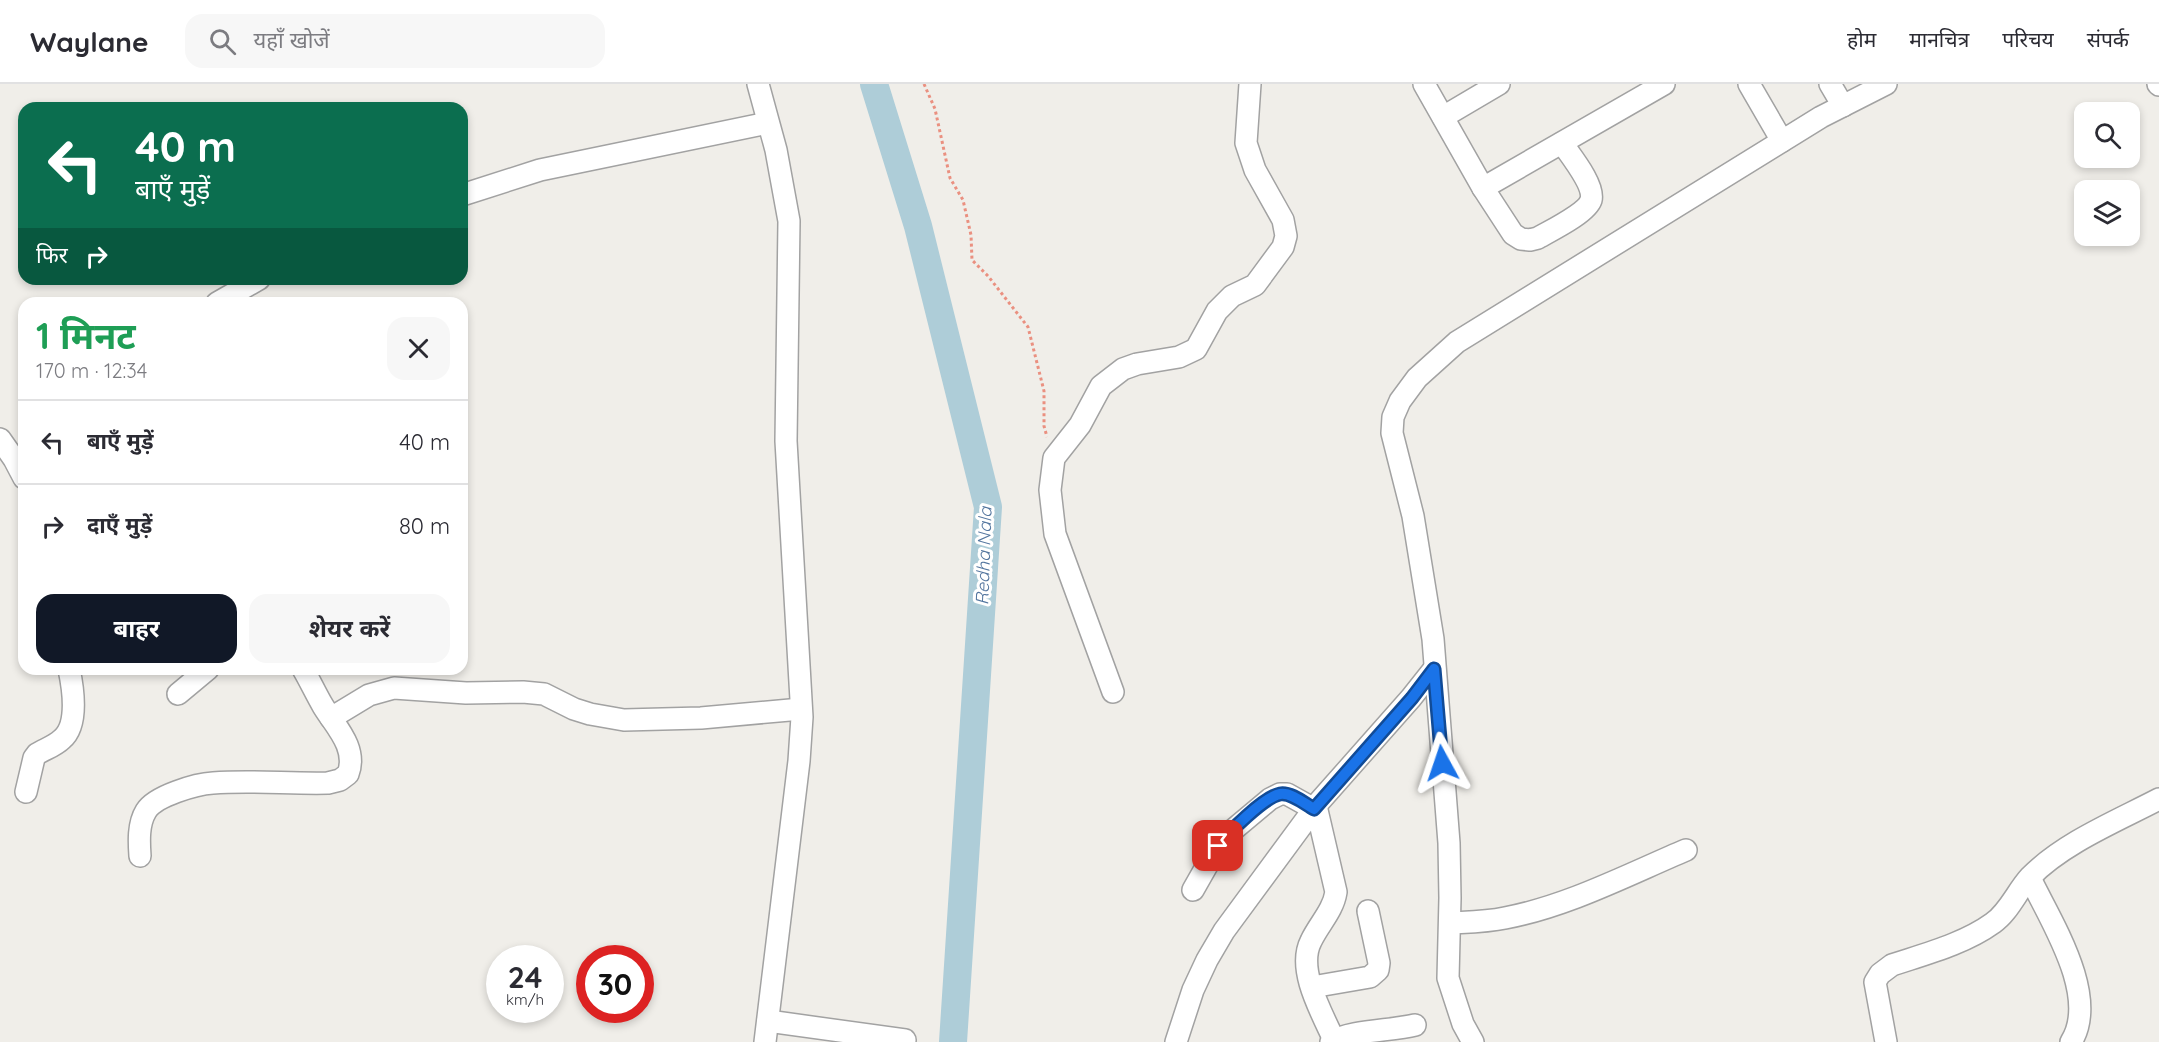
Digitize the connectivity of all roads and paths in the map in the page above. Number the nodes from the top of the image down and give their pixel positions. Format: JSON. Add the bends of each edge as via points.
{"nodes":[{"id":1,"x":758,"y":84,"type":"edge"},
{"id":2,"x":924,"y":84,"type":"edge"},
{"id":3,"x":1250,"y":84,"type":"edge"},
{"id":4,"x":1424,"y":84,"type":"edge"},
{"id":5,"x":1499,"y":84,"type":"edge"},
{"id":6,"x":1664,"y":84,"type":"edge"},
{"id":7,"x":1749,"y":84,"type":"edge"},
{"id":8,"x":1830,"y":84,"type":"edge"},
{"id":9,"x":1886,"y":84,"type":"edge"},
{"id":10,"x":1843,"y":106,"type":"junction"},
{"id":11,"x":1443,"y":117,"type":"junction"},
{"id":12,"x":768,"y":123,"type":"junction"},
{"id":13,"x":1782,"y":141,"type":"junction"},
{"id":14,"x":1562,"y":142,"type":"junction"},
{"id":15,"x":1483,"y":188,"type":"junction"},
{"id":16,"x":468,"y":193,"type":"edge"},
{"id":17,"x":248,"y":285,"type":"edge"},
{"id":18,"x":228,"y":297,"type":"edge"},
{"id":19,"x":0,"y":439,"type":"edge"},
{"id":20,"x":1054,"y":458,"type":"junction"},
{"id":21,"x":13,"y":460,"type":"edge"},
{"id":22,"x":1434,"y":669,"type":"junction"},
{"id":23,"x":70,"y":675,"type":"edge"},
{"id":24,"x":200,"y":675,"type":"edge"},
{"id":25,"x":306,"y":675,"type":"edge"},
{"id":26,"x":1113,"y":692,"type":"dead end"},
{"id":27,"x":178,"y":694,"type":"dead end"},
{"id":28,"x":801,"y":709,"type":"junction"},
{"id":29,"x":331,"y":718,"type":"junction"},
{"id":30,"x":26,"y":792,"type":"dead end"},
{"id":31,"x":2159,"y":799,"type":"edge"},
{"id":32,"x":1315,"y":807,"type":"junction"},
{"id":33,"x":1686,"y":850,"type":"dead end"},
{"id":34,"x":140,"y":856,"type":"dead end"},
{"id":35,"x":2030,"y":878,"type":"junction"},
{"id":36,"x":1193,"y":890,"type":"dead end"},
{"id":37,"x":1368,"y":911,"type":"dead end"},
{"id":38,"x":1450,"y":923,"type":"junction"},
{"id":39,"x":1312,"y":987,"type":"junction"},
{"id":40,"x":1415,"y":1025,"type":"dead end"},
{"id":41,"x":766,"y":1032,"type":"edge"},
{"id":42,"x":905,"y":1040,"type":"dead end"},
{"id":43,"x":1334,"y":1041,"type":"edge"},
{"id":44,"x":1176,"y":1042,"type":"edge"},
{"id":45,"x":1473,"y":1042,"type":"edge"},
{"id":46,"x":1886,"y":1042,"type":"edge"},
{"id":47,"x":2071,"y":1042,"type":"edge"}],
"edges":[{"from":1,"to":12,"type":"street"},
{"from":2,"to":20,"type":"path","via":[[935,109],[950,178],[963,200],[972,260],[1028,327],[1044,391],[1044,426]]},
{"from":3,"to":20,"type":"street","via":[[1246,143],[1255,170],[1283,220],[1283,247],[1255,285],[1232,296],[1217,311],[1196,349],[1179,357],[1123,369],[1101,386],[1080,425]]},
{"from":4,"to":11,"type":"street"},
{"from":5,"to":11,"type":"street"},
{"from":6,"to":14,"type":"street"},
{"from":7,"to":13,"type":"street"},
{"from":8,"to":10,"type":"street"},
{"from":9,"to":10,"type":"street"},
{"from":10,"to":13,"type":"street"},
{"from":11,"to":15,"type":"street"},
{"from":12,"to":16,"type":"street","via":[[540,170]]},
{"from":12,"to":28,"type":"street","via":[[789,221],[786,441]]},
{"from":13,"to":22,"type":"street","via":[[1457,342],[1417,378],[1400,401],[1392,433],[1413,516],[1433,639]]},
{"from":14,"to":15,"type":"street"},
{"from":14,"to":15,"type":"street","via":[[1588,183],[1591,201],[1585,209],[1538,238],[1521,239],[1513,234]]},
{"from":17,"to":18,"type":"street"},
{"from":19,"to":21,"type":"street"},
{"from":20,"to":26,"type":"street","via":[[1050,490],[1055,534]]},
{"from":22,"to":32,"type":"street"},
{"from":22,"to":38,"type":"street","via":[[1449,843]]},
{"from":23,"to":30,"type":"street","via":[[74,702],[68,730],[64,738],[34,758]]},
{"from":24,"to":27,"type":"street"},
{"from":25,"to":29,"type":"street"},
{"from":28,"to":29,"type":"street","via":[[624,720],[590,714],[544,694],[394,688],[369,695]]},
{"from":28,"to":41,"type":"street","via":[[799,761]]},
{"from":29,"to":34,"type":"street","via":[[342,733],[350,757],[348,774],[340,780],[211,783],[180,791],[159,799],[146,811],[140,825]]},
{"from":31,"to":35,"type":"street","via":[[2063,851]]},
{"from":32,"to":36,"type":"street","via":[[1287,794],[1270,798],[1227,835]]},
{"from":32,"to":39,"type":"street","via":[[1336,892],[1335,902],[1307,950]]},
{"from":32,"to":44,"type":"street","via":[[1224,931],[1193,990]]},
{"from":33,"to":38,"type":"street","via":[[1552,905],[1506,918]]},
{"from":35,"to":46,"type":"street","via":[[1995,921],[1979,932],[1892,965],[1880,974],[1875,982]]},
{"from":35,"to":47,"type":"street","via":[[2069,959],[2078,992],[2079,1022]]},
{"from":37,"to":39,"type":"street","via":[[1378,970],[1370,977]]},
{"from":38,"to":45,"type":"street","via":[[1448,978]]},
{"from":39,"to":43,"type":"street"},
{"from":40,"to":43,"type":"street"},
{"from":41,"to":42,"type":"street"}]}
